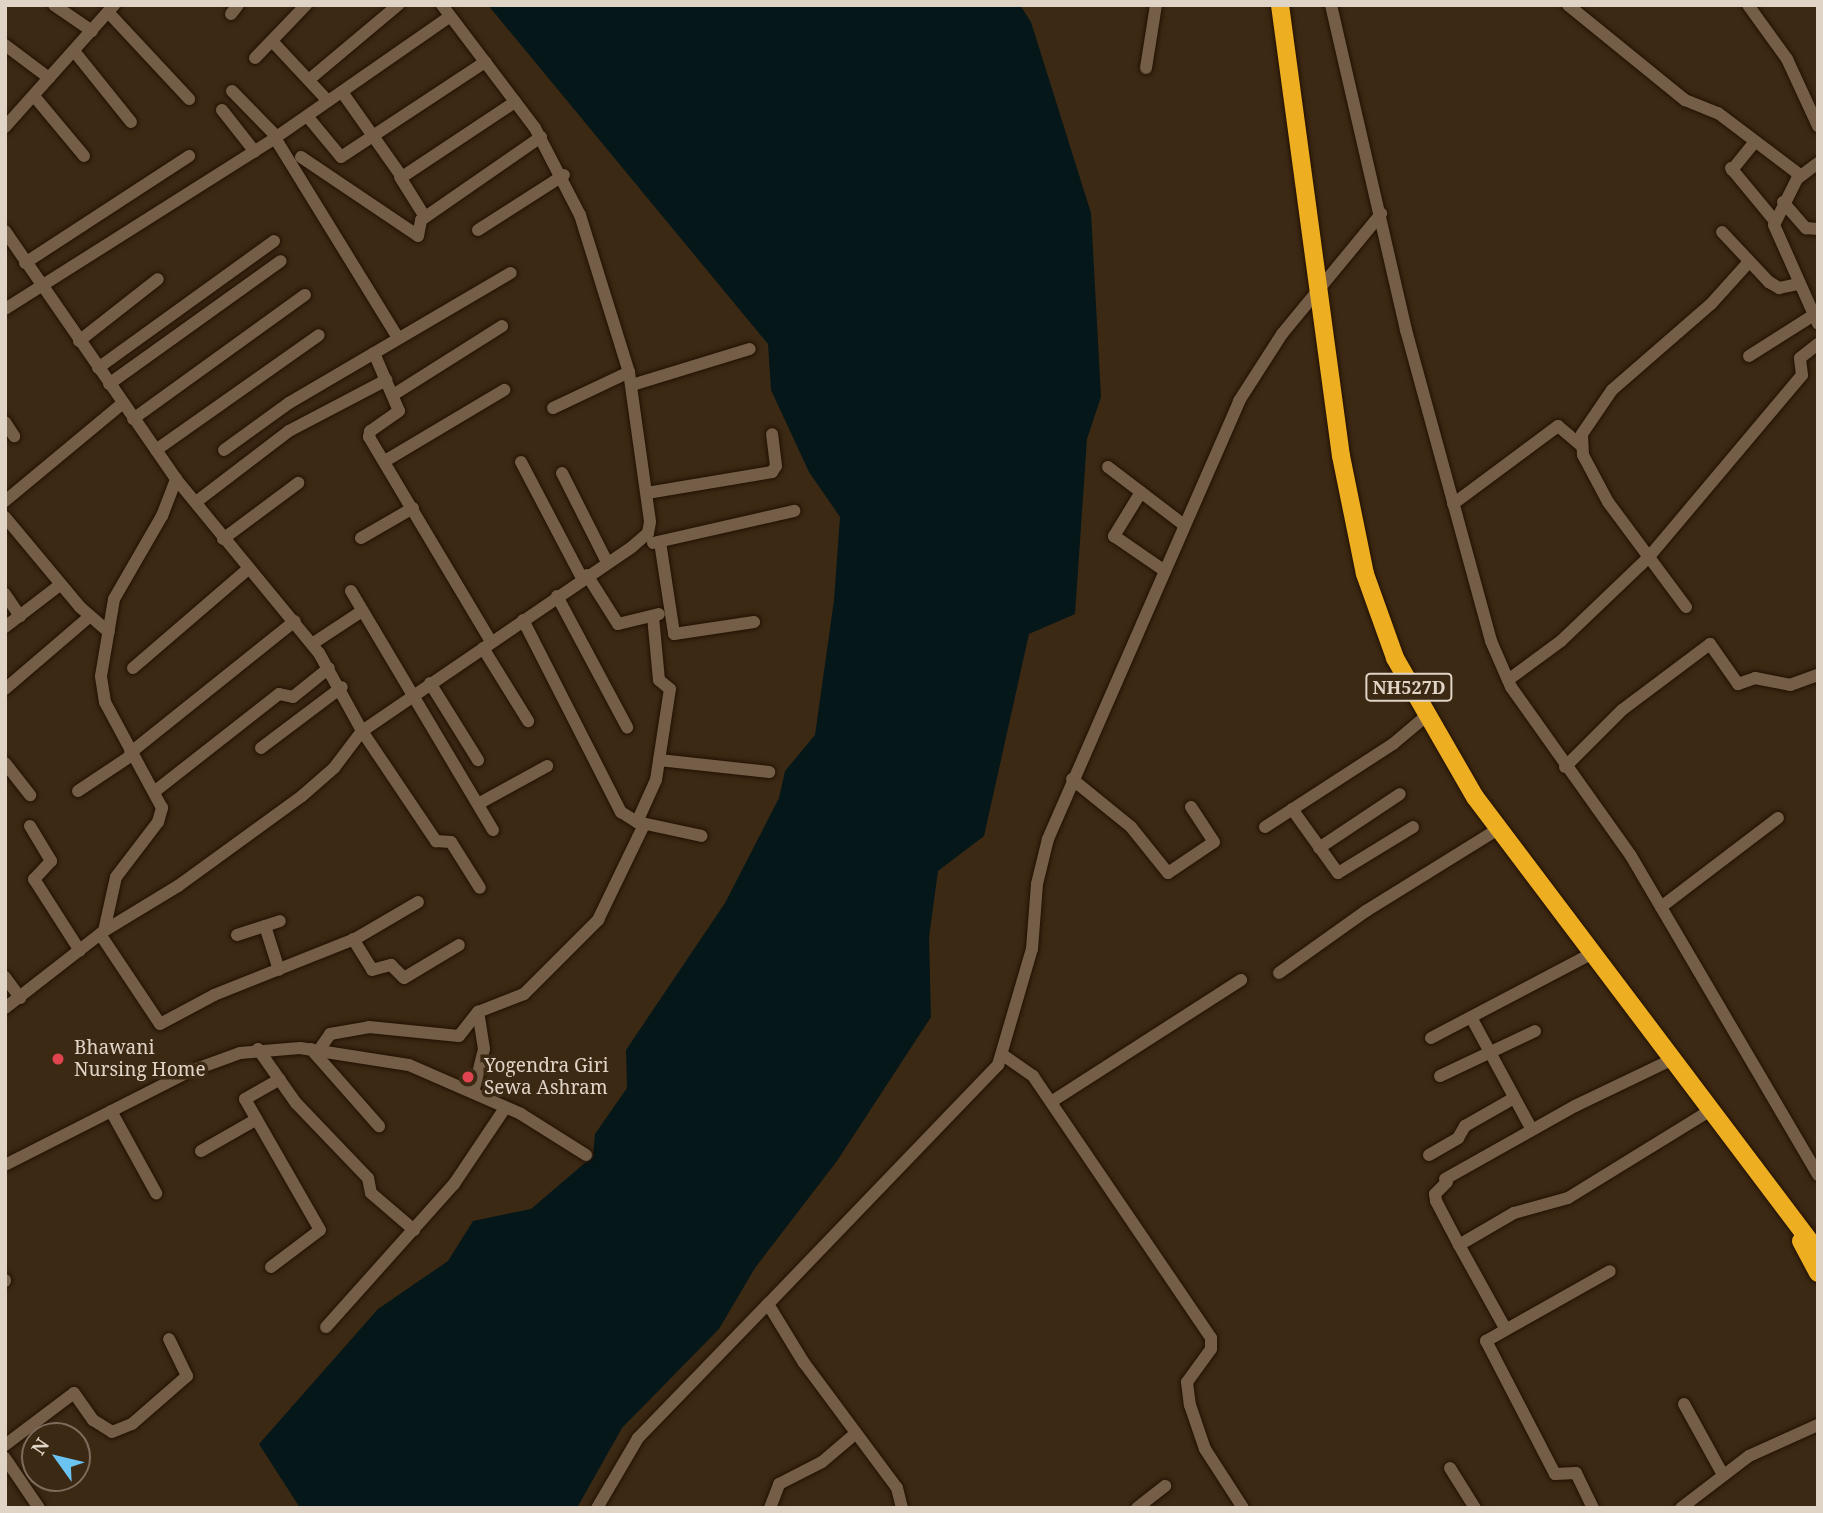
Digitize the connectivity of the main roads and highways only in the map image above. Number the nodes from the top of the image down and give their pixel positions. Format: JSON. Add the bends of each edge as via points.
{"nodes":[{"id":1,"x":1280,"y":5,"type":"edge"},
{"id":2,"x":1791,"y":1218,"type":"junction"},
{"id":3,"x":1815,"y":1247,"type":"edge"},
{"id":4,"x":1818,"y":1273,"type":"edge"}],
"edges":[{"from":1,"to":2,"type":"highway","number":"NH527D","via":[[1359,553],[1382,629],[1425,717],[1498,829]]},
{"from":2,"to":3,"type":"highway","number":"NH527D"},
{"from":2,"to":4,"type":"highway"}]}
